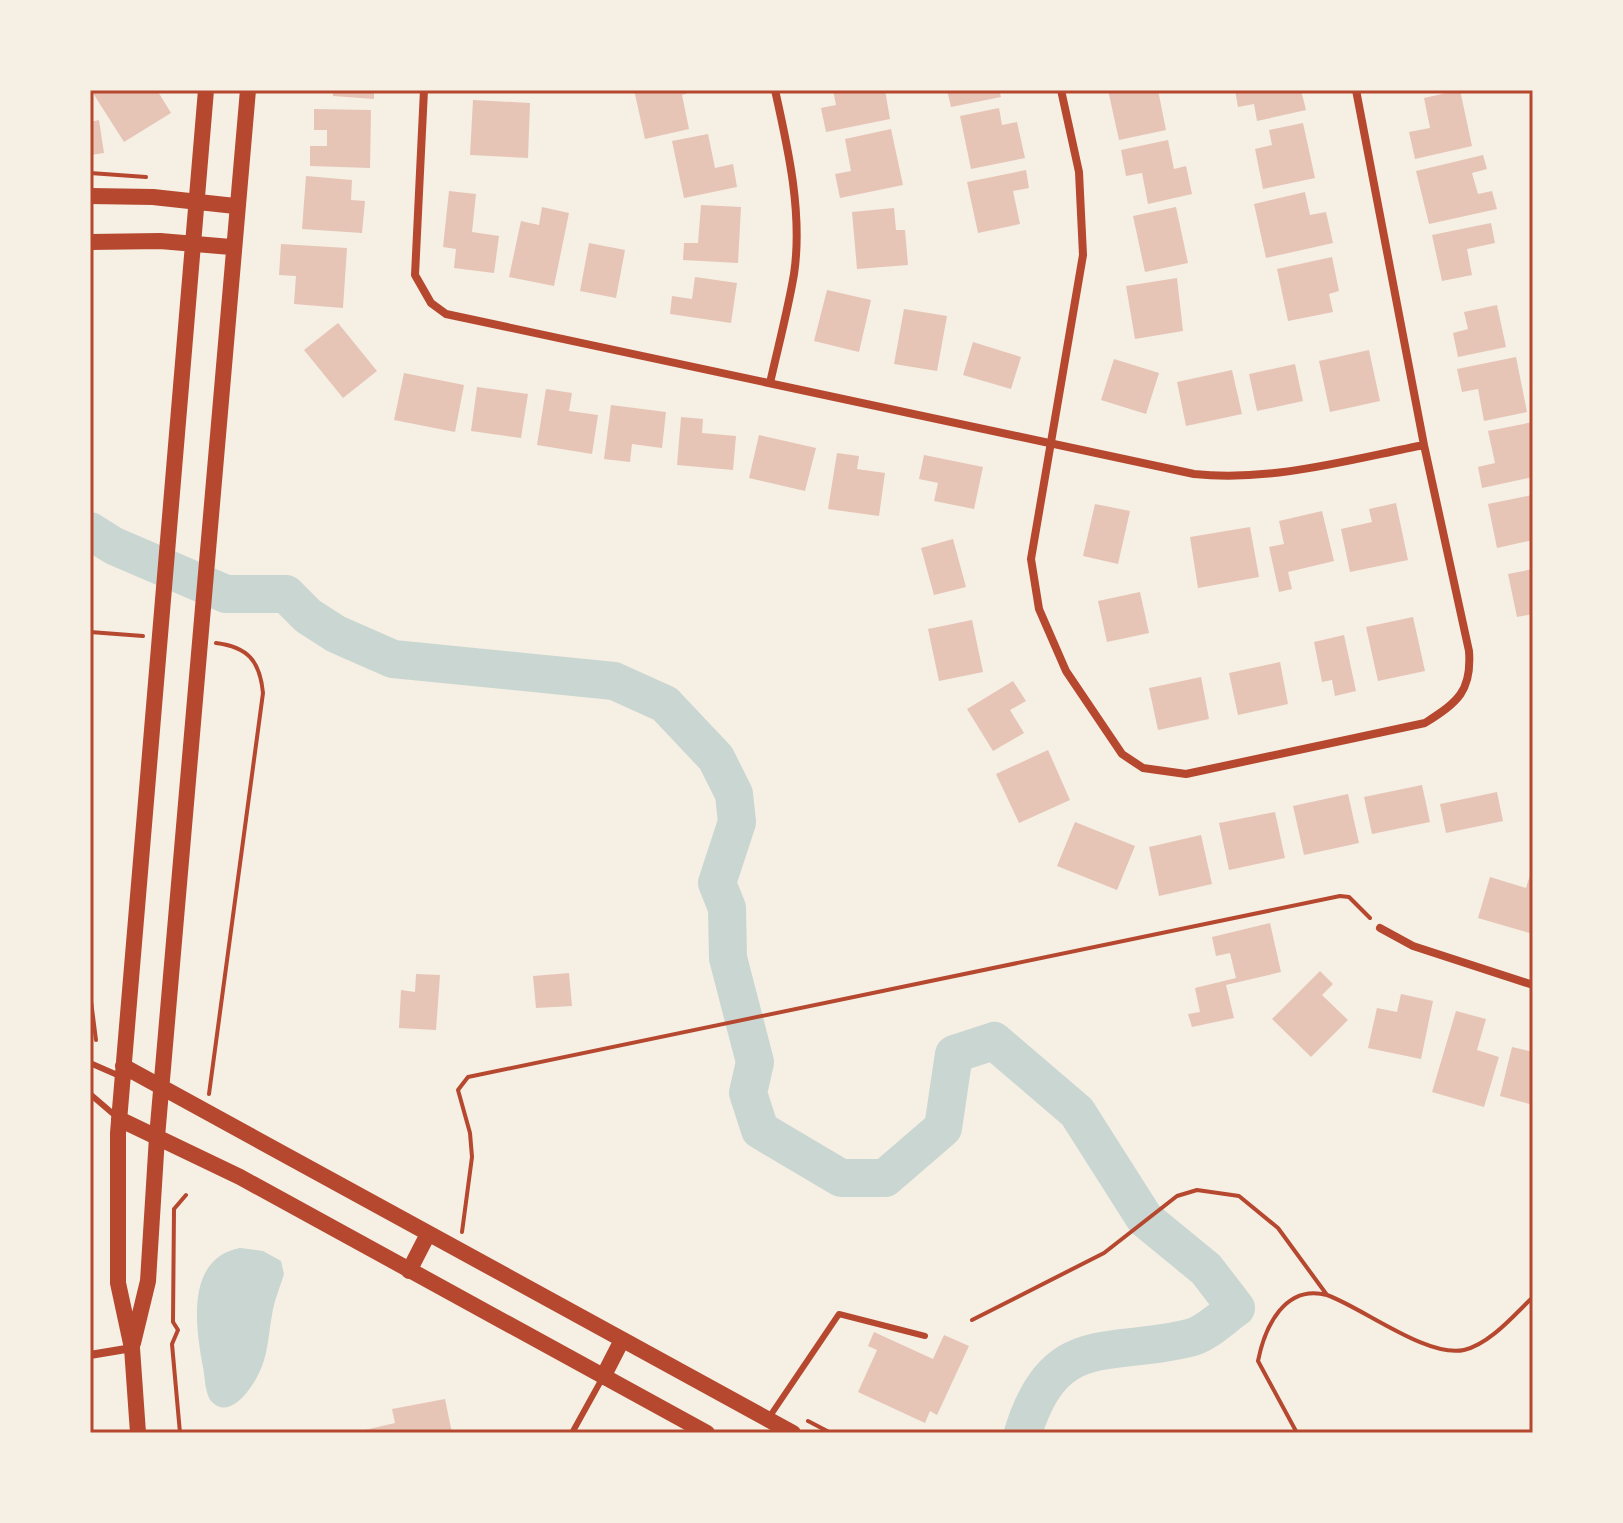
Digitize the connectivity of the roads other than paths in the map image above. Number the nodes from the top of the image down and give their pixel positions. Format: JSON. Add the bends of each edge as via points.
{"nodes":[{"id":1,"x":206,"y":90,"type":"edge"},
{"id":2,"x":248,"y":90,"type":"edge"},
{"id":3,"x":424,"y":90,"type":"edge"},
{"id":4,"x":775,"y":90,"type":"edge"},
{"id":5,"x":1061,"y":90,"type":"edge"},
{"id":6,"x":1356,"y":90,"type":"edge"},
{"id":7,"x":90,"y":196,"type":"edge"},
{"id":8,"x":197,"y":202,"type":"junction"},
{"id":9,"x":235,"y":206,"type":"junction"},
{"id":10,"x":90,"y":242,"type":"edge"},
{"id":11,"x":194,"y":244,"type":"junction"},
{"id":12,"x":231,"y":247,"type":"junction"},
{"id":13,"x":770,"y":383,"type":"junction"},
{"id":14,"x":1424,"y":445,"type":"junction"},
{"id":15,"x":1049,"y":446,"type":"junction"},
{"id":16,"x":1380,"y":928,"type":"road end"},
{"id":17,"x":1533,"y":985,"type":"edge"},
{"id":18,"x":90,"y":1063,"type":"edge"},
{"id":19,"x":122,"y":1072,"type":"junction"},
{"id":20,"x":161,"y":1087,"type":"junction"},
{"id":21,"x":90,"y":1094,"type":"edge"},
{"id":22,"x":119,"y":1119,"type":"junction"},
{"id":23,"x":157,"y":1137,"type":"junction"},
{"id":24,"x":428,"y":1234,"type":"junction"},
{"id":25,"x":409,"y":1271,"type":"junction"},
{"id":26,"x":925,"y":1336,"type":"dead end"},
{"id":27,"x":622,"y":1340,"type":"junction"},
{"id":28,"x":132,"y":1348,"type":"junction"},
{"id":29,"x":90,"y":1355,"type":"edge"},
{"id":30,"x":603,"y":1377,"type":"junction"},
{"id":31,"x":764,"y":1426,"type":"edge"},
{"id":32,"x":138,"y":1433,"type":"edge"},
{"id":33,"x":572,"y":1433,"type":"edge"},
{"id":34,"x":707,"y":1433,"type":"edge"},
{"id":35,"x":793,"y":1433,"type":"edge"}],
"edges":[{"from":1,"to":8,"type":"main road"},
{"from":2,"to":9,"type":"main road"},
{"from":3,"to":13,"type":"street","via":[[413,263],[431,303],[446,314]]},
{"from":4,"to":13,"type":"street","via":[[797,236]]},
{"from":5,"to":15,"type":"street","via":[[1079,172],[1083,255]]},
{"from":6,"to":14,"type":"street"},
{"from":7,"to":8,"type":"main road"},
{"from":8,"to":9,"type":"main road"},
{"from":8,"to":11,"type":"main road"},
{"from":9,"to":12,"type":"main road"},
{"from":10,"to":11,"type":"main road"},
{"from":11,"to":12,"type":"main road"},
{"from":11,"to":19,"type":"main road"},
{"from":12,"to":20,"type":"main road"},
{"from":13,"to":15,"type":"street"},
{"from":14,"to":15,"type":"street","via":[[1230,478]]},
{"from":14,"to":15,"type":"street","via":[[1469,651],[1471,675],[1455,702],[1425,723],[1186,774],[1143,768],[1122,754],[1066,671],[1039,609],[1031,559]]},
{"from":16,"to":17,"type":"street","via":[[1413,946]]},
{"from":18,"to":19,"type":"lane"},
{"from":19,"to":20,"type":"main road"},
{"from":19,"to":22,"type":"main road"},
{"from":20,"to":23,"type":"main road"},
{"from":20,"to":24,"type":"main road"},
{"from":21,"to":22,"type":"lane"},
{"from":22,"to":23,"type":"main road"},
{"from":22,"to":28,"type":"main road","via":[[118,1283]]},
{"from":23,"to":25,"type":"main road"},
{"from":23,"to":28,"type":"main road","via":[[148,1281]]},
{"from":24,"to":25,"type":"main road"},
{"from":24,"to":27,"type":"main road"},
{"from":25,"to":30,"type":"main road"},
{"from":26,"to":31,"type":"lane","via":[[839,1314]]},
{"from":27,"to":30,"type":"main road"},
{"from":27,"to":31,"type":"main road"},
{"from":28,"to":29,"type":"street"},
{"from":28,"to":32,"type":"main road"},
{"from":30,"to":33,"type":"lane"},
{"from":30,"to":34,"type":"main road"},
{"from":31,"to":35,"type":"main road"}]}
